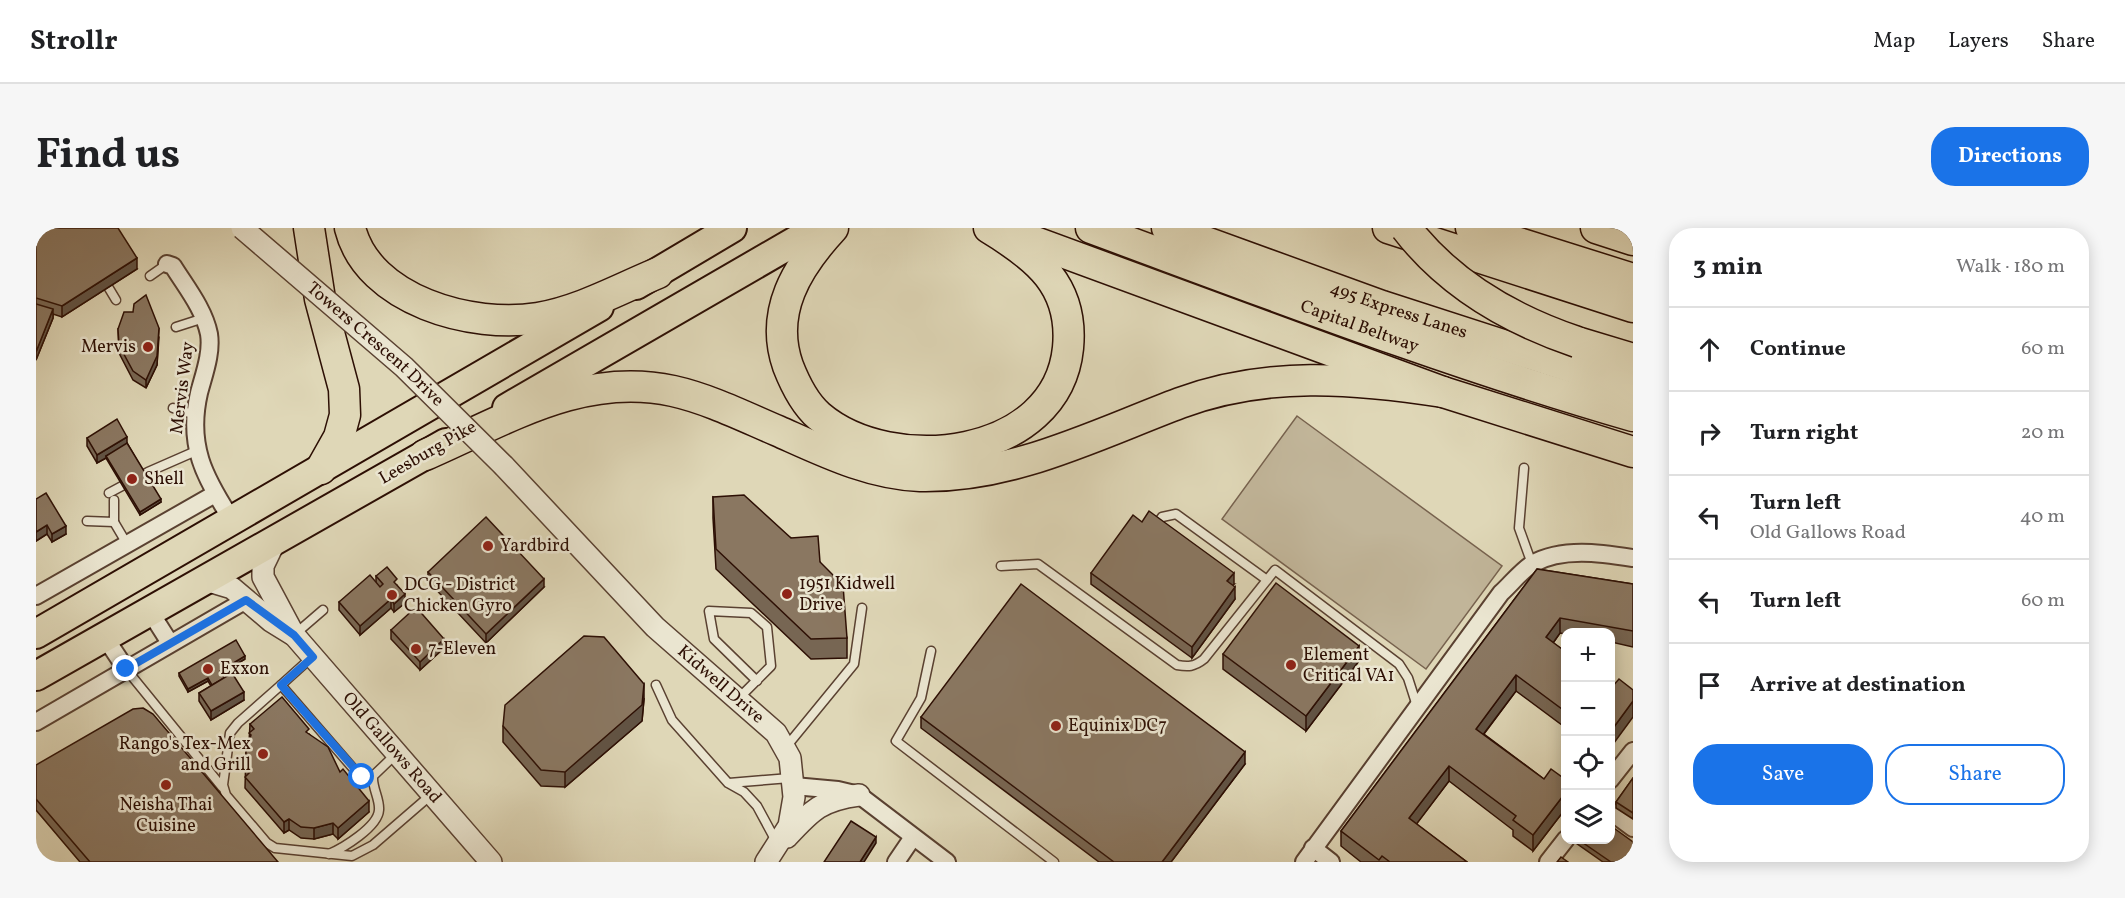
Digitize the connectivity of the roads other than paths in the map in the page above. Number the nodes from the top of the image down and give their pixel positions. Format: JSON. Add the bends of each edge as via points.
{"nodes":[{"id":1,"x":242,"y":228,"type":"edge"},
{"id":2,"x":309,"y":228,"type":"edge"},
{"id":3,"x":350,"y":228,"type":"edge"},
{"id":4,"x":732,"y":228,"type":"edge"},
{"id":5,"x":818,"y":228,"type":"edge"},
{"id":6,"x":833,"y":228,"type":"edge"},
{"id":7,"x":989,"y":228,"type":"edge"},
{"id":8,"x":998,"y":228,"type":"edge"},
{"id":9,"x":1091,"y":228,"type":"edge"},
{"id":10,"x":1167,"y":228,"type":"edge"},
{"id":11,"x":1388,"y":228,"type":"edge"},
{"id":12,"x":1407,"y":228,"type":"edge"},
{"id":13,"x":1430,"y":228,"type":"edge"},
{"id":14,"x":1471,"y":228,"type":"edge"},
{"id":15,"x":1596,"y":228,"type":"edge"},
{"id":16,"x":1633,"y":240,"type":"edge"},
{"id":17,"x":167,"y":264,"type":"joint"},
{"id":18,"x":96,"y":269,"type":"edge"},
{"id":19,"x":658,"y":273,"type":"junction"},
{"id":20,"x":150,"y":276,"type":"dead end"},
{"id":21,"x":1633,"y":279,"type":"edge"},
{"id":22,"x":116,"y":300,"type":"dead end"},
{"id":23,"x":1633,"y":307,"type":"edge"},
{"id":24,"x":204,"y":318,"type":"junction"},
{"id":25,"x":176,"y":327,"type":"dead end"},
{"id":26,"x":1580,"y":333,"type":"junction"},
{"id":27,"x":1633,"y":340,"type":"edge"},
{"id":28,"x":1633,"y":359,"type":"edge"},
{"id":29,"x":1633,"y":387,"type":"edge"},
{"id":30,"x":1443,"y":392,"type":"junction"},
{"id":31,"x":173,"y":408,"type":"dead end"},
{"id":32,"x":196,"y":415,"type":"junction"},
{"id":33,"x":1633,"y":416,"type":"edge"},
{"id":34,"x":196,"y":452,"type":"junction"},
{"id":35,"x":1633,"y":452,"type":"edge"},
{"id":36,"x":426,"y":455,"type":"junction"},
{"id":37,"x":504,"y":466,"type":"joint"},
{"id":38,"x":1524,"y":468,"type":"dead end"},
{"id":39,"x":321,"y":469,"type":"junction"},
{"id":40,"x":215,"y":494,"type":"junction"},
{"id":41,"x":232,"y":520,"type":"junction"},
{"id":42,"x":87,"y":521,"type":"dead end"},
{"id":43,"x":114,"y":522,"type":"junction"},
{"id":44,"x":1155,"y":526,"type":"edge"},
{"id":45,"x":276,"y":539,"type":"junction"},
{"id":46,"x":127,"y":544,"type":"junction"},
{"id":47,"x":1633,"y":558,"type":"edge"},
{"id":48,"x":1532,"y":564,"type":"junction"},
{"id":49,"x":1001,"y":566,"type":"dead end"},
{"id":50,"x":142,"y":572,"type":"junction"},
{"id":51,"x":202,"y":579,"type":"junction"},
{"id":52,"x":1267,"y":580,"type":"junction"},
{"id":53,"x":37,"y":592,"type":"edge"},
{"id":54,"x":246,"y":600,"type":"junction"},
{"id":55,"x":862,"y":608,"type":"dead end"},
{"id":56,"x":149,"y":610,"type":"junction"},
{"id":57,"x":323,"y":610,"type":"dead end"},
{"id":58,"x":36,"y":634,"type":"edge"},
{"id":59,"x":294,"y":635,"type":"junction"},
{"id":60,"x":104,"y":636,"type":"junction"},
{"id":61,"x":170,"y":643,"type":"junction"},
{"id":62,"x":931,"y":651,"type":"dead end"},
{"id":63,"x":313,"y":657,"type":"junction"},
{"id":64,"x":126,"y":669,"type":"junction"},
{"id":65,"x":36,"y":675,"type":"edge"},
{"id":66,"x":757,"y":681,"type":"junction"},
{"id":67,"x":281,"y":685,"type":"junction"},
{"id":68,"x":656,"y":685,"type":"dead end"},
{"id":69,"x":738,"y":700,"type":"junction"},
{"id":70,"x":1418,"y":706,"type":"junction"},
{"id":71,"x":36,"y":722,"type":"edge"},
{"id":72,"x":786,"y":747,"type":"junction"},
{"id":73,"x":1633,"y":751,"type":"edge"},
{"id":74,"x":396,"y":754,"type":"junction"},
{"id":75,"x":1615,"y":775,"type":"edge"},
{"id":76,"x":373,"y":776,"type":"junction"},
{"id":77,"x":793,"y":782,"type":"junction"},
{"id":78,"x":728,"y":783,"type":"junction"},
{"id":79,"x":222,"y":785,"type":"junction"},
{"id":80,"x":432,"y":794,"type":"junction"},
{"id":81,"x":859,"y":795,"type":"junction"},
{"id":82,"x":216,"y":801,"type":"edge"},
{"id":83,"x":1615,"y":814,"type":"edge"},
{"id":84,"x":247,"y":820,"type":"junction"},
{"id":85,"x":238,"y":827,"type":"edge"},
{"id":86,"x":1633,"y":828,"type":"edge"},
{"id":87,"x":914,"y":837,"type":"junction"},
{"id":88,"x":1562,"y":844,"type":"edge"},
{"id":89,"x":329,"y":854,"type":"junction"},
{"id":90,"x":772,"y":854,"type":"edge"},
{"id":91,"x":1308,"y":855,"type":"edge"},
{"id":92,"x":490,"y":862,"type":"edge"},
{"id":93,"x":896,"y":862,"type":"edge"},
{"id":94,"x":947,"y":862,"type":"edge"},
{"id":95,"x":1054,"y":862,"type":"edge"},
{"id":96,"x":1331,"y":862,"type":"edge"},
{"id":97,"x":1548,"y":862,"type":"edge"}],
"edges":[{"from":1,"to":37,"type":"street","name":"Towers Crescent Drive","bridge":true,"via":[[404,367]]},
{"from":2,"to":39,"type":"highway","via":[[320,299],[344,389],[342,426]]},
{"from":3,"to":19,"type":"highway","via":[[369,265],[396,291],[427,305],[487,319],[512,321],[573,310]]},
{"from":4,"to":19,"type":"highway"},
{"from":5,"to":36,"type":"highway","name":"Leesburg Pike"},
{"from":6,"to":7,"type":"highway","via":[[801,267],[782,314],[781,340],[793,378],[818,415],[834,427],[865,442],[934,450],[957,448],[1012,432],[1032,418],[1053,395],[1067,362],[1070,327],[1062,297],[1050,275]]},
{"from":8,"to":30,"type":"highway"},
{"from":9,"to":33,"type":"highway","name":"Capital Beltway","via":[[1287,301]]},
{"from":10,"to":29,"type":"highway","name":"495 Express Lanes","via":[[1382,306]]},
{"from":11,"to":23,"type":"highway"},
{"from":12,"to":26,"type":"highway","bridge":true,"via":[[1437,261],[1490,302],[1547,332]]},
{"from":13,"to":26,"type":"highway","via":[[1499,287]]},
{"from":14,"to":21,"type":"highway"},
{"from":15,"to":16,"type":"highway"},
{"from":17,"to":20,"type":"lane"},
{"from":17,"to":24,"type":"street","name":"Mervis Way","via":[[173,266]]},
{"from":18,"to":22,"type":"lane"},
{"from":19,"to":39,"type":"highway"},
{"from":24,"to":25,"type":"lane"},
{"from":24,"to":32,"type":"street","name":"Mervis Way","via":[[209,345]]},
{"from":26,"to":27,"type":"highway"},
{"from":26,"to":28,"type":"highway"},
{"from":30,"to":35,"type":"highway"},
{"from":30,"to":36,"type":"highway","via":[[1356,380],[1263,381],[1181,403],[1012,466],[920,476],[888,473],[842,459],[674,391],[618,385],[566,394]]},
{"from":31,"to":32,"type":"lane"},
{"from":32,"to":34,"type":"street","name":"Mervis Way"},
{"from":34,"to":40,"type":"street","name":"Mervis Way"},
{"from":34,"to":43,"type":"lane","via":[[148,472],[112,496]]},
{"from":36,"to":45,"type":"highway","name":"Leesburg Pike"},
{"from":37,"to":69,"type":"street","name":"Kidwell Drive","via":[[655,627]]},
{"from":38,"to":48,"type":"lane","via":[[1519,528]]},
{"from":39,"to":41,"type":"highway"},
{"from":40,"to":41,"type":"street","name":"Mervis Way"},
{"from":40,"to":46,"type":"street"},
{"from":41,"to":50,"type":"highway"},
{"from":42,"to":43,"type":"lane"},
{"from":43,"to":46,"type":"lane"},
{"from":44,"to":52,"type":"lane","via":[[1162,517],[1176,514]]},
{"from":45,"to":51,"type":"highway","name":"Leesburg Pike"},
{"from":45,"to":59,"type":"street","name":"Old Gallows Road","via":[[264,561],[263,577]]},
{"from":46,"to":50,"type":"street"},
{"from":46,"to":53,"type":"street"},
{"from":47,"to":48,"type":"street","via":[[1559,554]]},
{"from":48,"to":70,"type":"street","via":[[1501,593]]},
{"from":49,"to":52,"type":"lane","via":[[1038,564],[1177,665],[1186,667],[1203,659]]},
{"from":50,"to":58,"type":"highway"},
{"from":51,"to":54,"type":"street","name":"Old Gallows Road","via":[[227,585]]},
{"from":51,"to":56,"type":"highway","name":"Leesburg Pike"},
{"from":52,"to":70,"type":"lane","via":[[1275,570],[1399,664]]},
{"from":54,"to":59,"type":"street","name":"Old Gallows Road"},
{"from":54,"to":61,"type":"street"},
{"from":55,"to":72,"type":"lane","via":[[854,664]]},
{"from":56,"to":60,"type":"highway","name":"Leesburg Pike"},
{"from":56,"to":61,"type":"street"},
{"from":57,"to":59,"type":"lane"},
{"from":59,"to":63,"type":"street","name":"Old Gallows Road"},
{"from":60,"to":64,"type":"street"},
{"from":60,"to":65,"type":"highway","name":"Leesburg Pike"},
{"from":61,"to":64,"type":"street"},
{"from":62,"to":95,"type":"lane","via":[[921,698],[896,741]]},
{"from":63,"to":67,"type":"lane"},
{"from":63,"to":74,"type":"street","name":"Old Gallows Road"},
{"from":64,"to":71,"type":"street"},
{"from":64,"to":79,"type":"lane"},
{"from":66,"to":66,"type":"lane","via":[[771,666],[767,627],[751,613],[709,611],[714,639]]},
{"from":66,"to":69,"type":"lane"},
{"from":67,"to":76,"type":"lane","via":[[358,774]]},
{"from":67,"to":79,"type":"lane","via":[[232,729]]},
{"from":68,"to":78,"type":"lane","via":[[672,720]]},
{"from":69,"to":72,"type":"street","name":"Kidwell Drive","via":[[764,720]]},
{"from":70,"to":91,"type":"street"},
{"from":72,"to":77,"type":"street","name":"Kidwell Drive"},
{"from":73,"to":75,"type":"street"},
{"from":74,"to":76,"type":"lane"},
{"from":74,"to":80,"type":"street","name":"Old Gallows Road"},
{"from":76,"to":89,"type":"lane","via":[[377,817],[358,836]]},
{"from":77,"to":78,"type":"lane"},
{"from":77,"to":81,"type":"street"},
{"from":77,"to":90,"type":"street","name":"Kidwell Drive","via":[[789,826]]},
{"from":78,"to":90,"type":"lane","via":[[757,806]]},
{"from":79,"to":82,"type":"lane"},
{"from":79,"to":84,"type":"lane"},
{"from":80,"to":89,"type":"lane","via":[[361,854]]},
{"from":80,"to":92,"type":"street","name":"Old Gallows Road"},
{"from":81,"to":87,"type":"street"},
{"from":81,"to":90,"type":"street","via":[[819,805]]},
{"from":83,"to":86,"type":"street"},
{"from":84,"to":85,"type":"lane"},
{"from":84,"to":89,"type":"lane","via":[[277,852]]},
{"from":87,"to":93,"type":"street"},
{"from":87,"to":94,"type":"street"},
{"from":88,"to":97,"type":"street"},
{"from":91,"to":96,"type":"street"}]}
